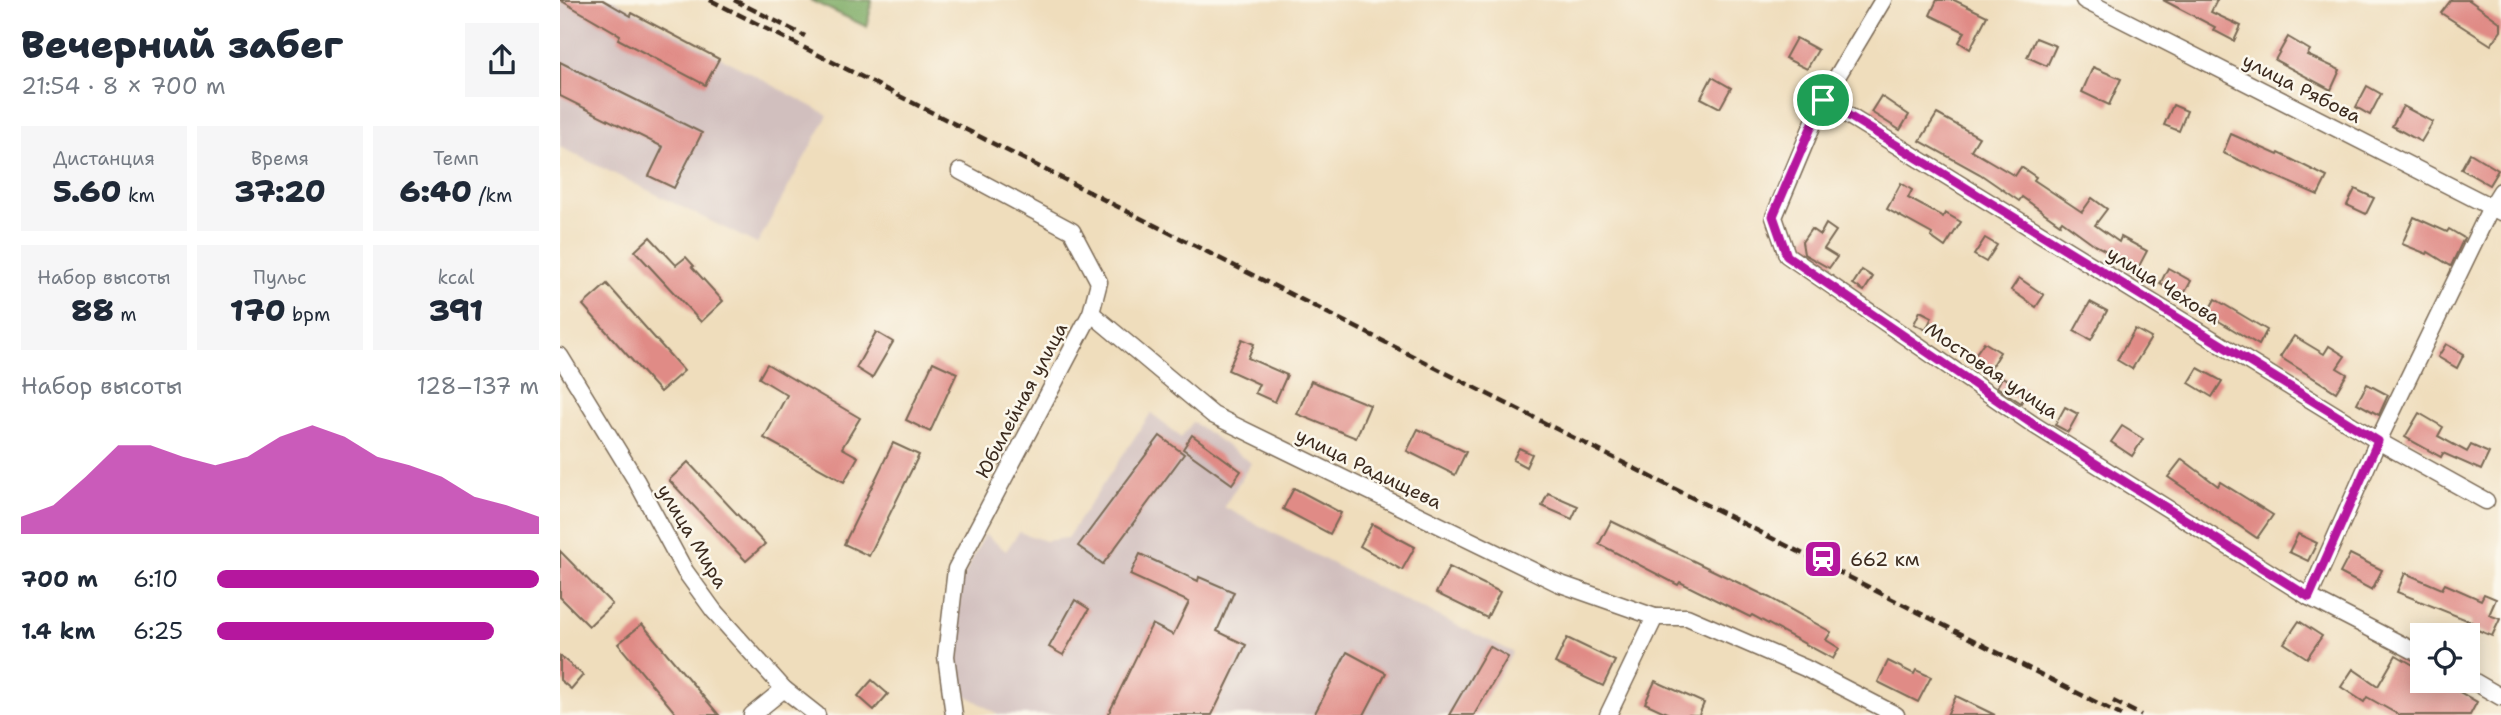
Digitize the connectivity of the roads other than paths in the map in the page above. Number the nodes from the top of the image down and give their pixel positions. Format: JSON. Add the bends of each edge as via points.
{"nodes":[{"id":1,"x":1883,"y":0,"type":"edge"},
{"id":2,"x":2084,"y":0,"type":"edge"},
{"id":3,"x":1823,"y":100,"type":"junction"},
{"id":4,"x":960,"y":171,"type":"dead end"},
{"id":5,"x":2501,"y":191,"type":"edge"},
{"id":6,"x":2496,"y":210,"type":"edge"},
{"id":7,"x":1091,"y":313,"type":"junction"},
{"id":8,"x":560,"y":356,"type":"edge"},
{"id":9,"x":2378,"y":441,"type":"junction"},
{"id":10,"x":2486,"y":501,"type":"dead end"},
{"id":11,"x":2309,"y":597,"type":"junction"},
{"id":12,"x":1655,"y":617,"type":"junction"},
{"id":13,"x":2410,"y":649,"type":"edge"},
{"id":14,"x":2480,"y":685,"type":"edge"},
{"id":15,"x":784,"y":689,"type":"junction"},
{"id":16,"x":2501,"y":697,"type":"edge"},
{"id":17,"x":752,"y":715,"type":"edge"},
{"id":18,"x":817,"y":715,"type":"edge"},
{"id":19,"x":954,"y":715,"type":"edge"},
{"id":20,"x":1608,"y":715,"type":"edge"},
{"id":21,"x":1896,"y":715,"type":"edge"}],
"edges":[{"from":1,"to":3,"type":"street","name":"Мостовая улица"},
{"from":2,"to":6,"type":"street","name":"улица Рябова"},
{"from":3,"to":9,"type":"street","name":"улица Чехова"},
{"from":3,"to":11,"type":"street","name":"Мостовая улица","via":[[1773,216],[1787,256],[2034,425]]},
{"from":4,"to":7,"type":"street","name":"Юбилейная улица","via":[[1072,231],[1099,282]]},
{"from":5,"to":6,"type":"street"},
{"from":6,"to":9,"type":"street"},
{"from":7,"to":12,"type":"street","name":"улица Радищева","via":[[1213,415],[1558,583]]},
{"from":7,"to":19,"type":"street","name":"Юбилейная улица","via":[[956,569],[946,656]]},
{"from":8,"to":15,"type":"street","name":"улица Мира","via":[[685,571]]},
{"from":9,"to":10,"type":"street","name":"улица Чехова"},
{"from":9,"to":11,"type":"street"},
{"from":11,"to":13,"type":"street","name":"Мостовая улица"},
{"from":12,"to":20,"type":"street"},
{"from":12,"to":21,"type":"street","name":"улица Радищева","via":[[1687,617],[1805,668]]},
{"from":14,"to":16,"type":"street"},
{"from":15,"to":17,"type":"street"},
{"from":15,"to":18,"type":"street","name":"улица Мира"}]}
